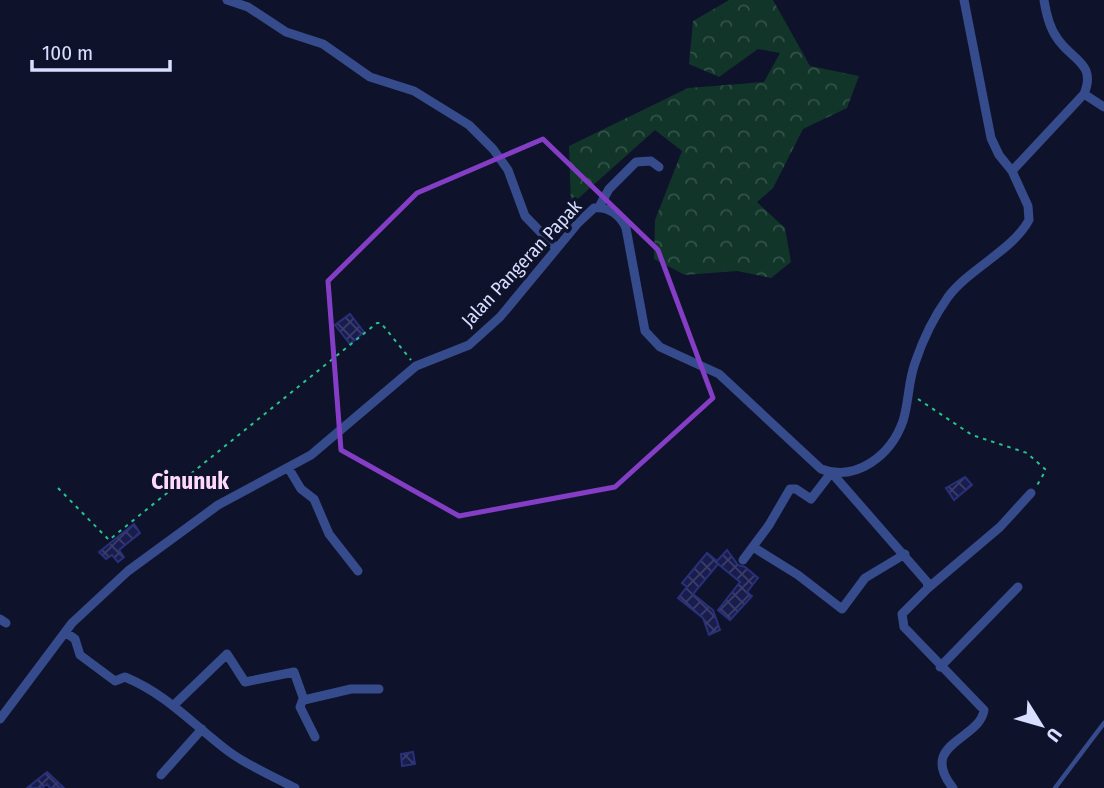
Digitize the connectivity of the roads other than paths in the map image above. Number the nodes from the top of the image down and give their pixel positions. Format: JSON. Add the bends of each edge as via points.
{"nodes":[{"id":1,"x":227,"y":0,"type":"edge"},
{"id":2,"x":964,"y":0,"type":"edge"},
{"id":3,"x":1044,"y":0,"type":"edge"},
{"id":4,"x":1084,"y":94,"type":"junction"},
{"id":5,"x":1104,"y":107,"type":"edge"},
{"id":6,"x":659,"y":167,"type":"dead end"},
{"id":7,"x":1012,"y":171,"type":"junction"},
{"id":8,"x":599,"y":207,"type":"junction"},
{"id":9,"x":556,"y":248,"type":"junction"},
{"id":10,"x":289,"y":470,"type":"junction"},
{"id":11,"x":831,"y":473,"type":"junction"},
{"id":12,"x":1031,"y":493,"type":"road end"},
{"id":13,"x":753,"y":547,"type":"junction"},
{"id":14,"x":905,"y":554,"type":"junction"},
{"id":15,"x":743,"y":560,"type":"dead end"},
{"id":16,"x":358,"y":571,"type":"dead end"},
{"id":17,"x":1018,"y":587,"type":"dead end"},
{"id":18,"x":928,"y":588,"type":"junction"},
{"id":19,"x":65,"y":632,"type":"junction"},
{"id":20,"x":940,"y":667,"type":"junction"},
{"id":21,"x":380,"y":689,"type":"dead end"},
{"id":22,"x":303,"y":699,"type":"junction"},
{"id":23,"x":175,"y":704,"type":"junction"},
{"id":24,"x":0,"y":719,"type":"edge"},
{"id":25,"x":1104,"y":723,"type":"edge"},
{"id":26,"x":202,"y":729,"type":"junction"},
{"id":27,"x":315,"y":737,"type":"dead end"},
{"id":28,"x":161,"y":775,"type":"dead end"},
{"id":29,"x":295,"y":788,"type":"edge"},
{"id":30,"x":953,"y":788,"type":"edge"},
{"id":31,"x":1055,"y":788,"type":"edge"}],
"edges":[{"from":1,"to":9,"type":"street","via":[[248,7],[286,32],[323,44],[370,77],[415,91],[469,125],[508,170],[525,216]]},
{"from":2,"to":7,"type":"street","via":[[991,138]]},
{"from":3,"to":4,"type":"street","via":[[1055,36],[1088,74]]},
{"from":4,"to":5,"type":"street"},
{"from":4,"to":7,"type":"street"},
{"from":6,"to":8,"type":"street","via":[[651,161],[636,162],[609,189]]},
{"from":7,"to":11,"type":"street","via":[[1028,206],[1029,220],[949,297],[924,339],[902,422],[882,452],[859,470]]},
{"from":8,"to":9,"type":"street","name":"Jalan Pangeran Papak"},
{"from":8,"to":11,"type":"street","name":"Jalan Pangeran Papak","via":[[618,215],[629,236],[648,337],[676,356],[719,374],[812,463]]},
{"from":9,"to":10,"type":"street","name":"Jalan Pangeran Papak","via":[[479,337],[456,352],[416,366]]},
{"from":10,"to":16,"type":"street","via":[[314,499],[329,534]]},
{"from":10,"to":19,"type":"street","name":"Jalan Pangeran Papak","via":[[235,494],[160,547],[85,608]]},
{"from":11,"to":13,"type":"street","via":[[811,499],[790,489]]},
{"from":11,"to":14,"type":"street"},
{"from":12,"to":18,"type":"street","via":[[993,533]]},
{"from":13,"to":14,"type":"street","via":[[842,609],[865,578]]},
{"from":13,"to":15,"type":"street"},
{"from":14,"to":18,"type":"street"},
{"from":17,"to":20,"type":"street"},
{"from":18,"to":20,"type":"street","via":[[901,620]]},
{"from":19,"to":23,"type":"street","via":[[75,639],[79,655],[115,681],[127,677]]},
{"from":19,"to":24,"type":"street","name":"Jalan Pangeran Papak"},
{"from":20,"to":30,"type":"street","via":[[985,712],[942,761],[941,772]]},
{"from":21,"to":22,"type":"street","via":[[351,689]]},
{"from":22,"to":23,"type":"street","via":[[294,672],[245,682],[227,654]]},
{"from":22,"to":27,"type":"street","via":[[299,704]]},
{"from":23,"to":26,"type":"street"},
{"from":25,"to":31,"type":"lane"},
{"from":26,"to":28,"type":"street"},
{"from":26,"to":29,"type":"street","via":[[234,755]]}]}
